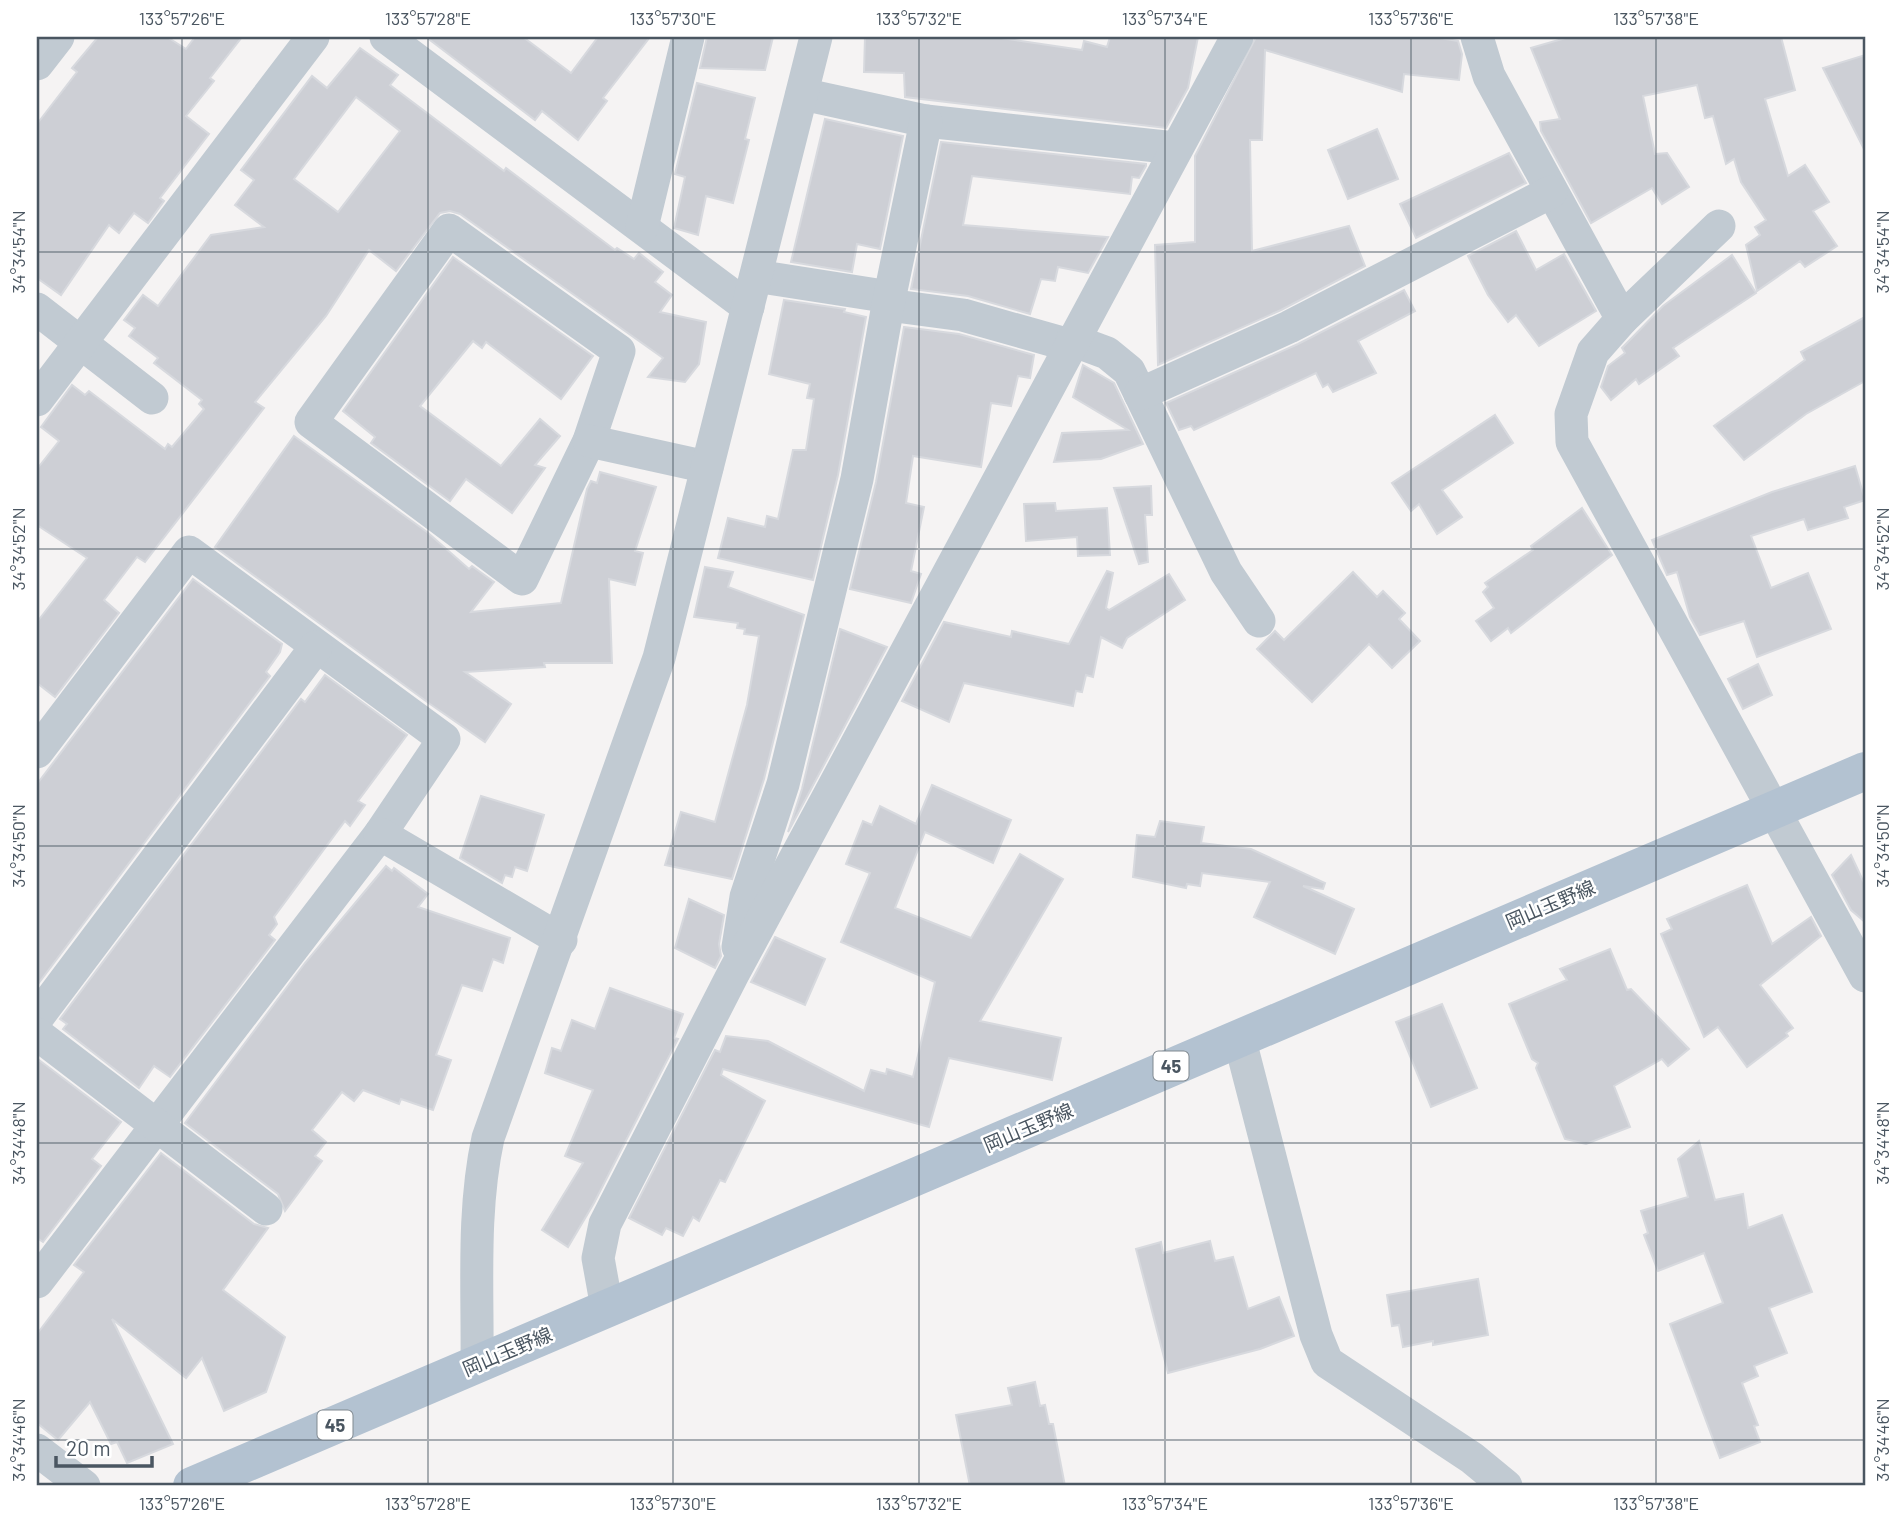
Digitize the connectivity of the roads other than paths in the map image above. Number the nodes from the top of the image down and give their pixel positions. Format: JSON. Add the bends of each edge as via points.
{"nodes":[{"id":1,"x":58,"y":37,"type":"edge"},
{"id":2,"x":313,"y":37,"type":"edge"},
{"id":3,"x":386,"y":37,"type":"edge"},
{"id":4,"x":688,"y":37,"type":"edge"},
{"id":5,"x":816,"y":37,"type":"edge"},
{"id":6,"x":1237,"y":37,"type":"edge"},
{"id":7,"x":1477,"y":37,"type":"edge"},
{"id":8,"x":37,"y":64,"type":"edge"},
{"id":9,"x":802,"y":94,"type":"junction"},
{"id":10,"x":926,"y":121,"type":"junction"},
{"id":11,"x":1175,"y":148,"type":"junction"},
{"id":12,"x":1551,"y":192,"type":"junction"},
{"id":13,"x":1719,"y":226,"type":"dead end"},
{"id":14,"x":642,"y":227,"type":"junction"},
{"id":15,"x":755,"y":276,"type":"junction"},
{"id":16,"x":889,"y":301,"type":"junction"},
{"id":17,"x":748,"y":307,"type":"junction"},
{"id":18,"x":37,"y":309,"type":"edge"},
{"id":19,"x":1622,"y":319,"type":"junction"},
{"id":20,"x":1070,"y":342,"type":"junction"},
{"id":21,"x":80,"y":343,"type":"junction"},
{"id":22,"x":1140,"y":394,"type":"junction"},
{"id":23,"x":152,"y":398,"type":"dead end"},
{"id":24,"x":37,"y":400,"type":"edge"},
{"id":25,"x":589,"y":441,"type":"junction"},
{"id":26,"x":707,"y":467,"type":"junction"},
{"id":27,"x":1259,"y":621,"type":"dead end"},
{"id":28,"x":316,"y":647,"type":"junction"},
{"id":29,"x":37,"y":752,"type":"edge"},
{"id":30,"x":1865,"y":771,"type":"edge"},
{"id":31,"x":1775,"y":808,"type":"junction"},
{"id":32,"x":380,"y":834,"type":"junction"},
{"id":33,"x":561,"y":940,"type":"junction"},
{"id":34,"x":733,"y":974,"type":"junction"},
{"id":35,"x":1865,"y":976,"type":"edge"},
{"id":36,"x":37,"y":1018,"type":"edge"},
{"id":37,"x":37,"y":1034,"type":"edge"},
{"id":38,"x":1239,"y":1037,"type":"junction"},
{"id":39,"x":155,"y":1125,"type":"junction"},
{"id":40,"x":266,"y":1209,"type":"dead end"},
{"id":41,"x":37,"y":1282,"type":"edge"},
{"id":42,"x":607,"y":1308,"type":"junction"},
{"id":43,"x":477,"y":1364,"type":"junction"},
{"id":44,"x":37,"y":1450,"type":"edge"},
{"id":45,"x":84,"y":1486,"type":"edge"},
{"id":46,"x":192,"y":1486,"type":"edge"},
{"id":47,"x":1506,"y":1486,"type":"edge"}],
"edges":[{"from":1,"to":8,"type":"street"},
{"from":2,"to":21,"type":"street"},
{"from":3,"to":14,"type":"street"},
{"from":4,"to":14,"type":"street"},
{"from":5,"to":9,"type":"street"},
{"from":6,"to":11,"type":"street"},
{"from":7,"to":12,"type":"street","via":[[1489,76]]},
{"from":9,"to":10,"type":"street"},
{"from":9,"to":15,"type":"street"},
{"from":10,"to":11,"type":"street"},
{"from":10,"to":16,"type":"street"},
{"from":11,"to":20,"type":"street"},
{"from":12,"to":19,"type":"street"},
{"from":12,"to":22,"type":"street","via":[[1289,327]]},
{"from":13,"to":19,"type":"street"},
{"from":14,"to":17,"type":"street"},
{"from":15,"to":16,"type":"street"},
{"from":15,"to":17,"type":"street"},
{"from":16,"to":20,"type":"street"},
{"from":16,"to":34,"type":"street","via":[[857,479],[783,784],[746,897]]},
{"from":17,"to":26,"type":"street"},
{"from":18,"to":21,"type":"street"},
{"from":19,"to":31,"type":"street","via":[[1593,352],[1571,414],[1572,442]]},
{"from":20,"to":22,"type":"street","via":[[1107,353],[1129,371]]},
{"from":20,"to":34,"type":"street"},
{"from":21,"to":23,"type":"street"},
{"from":21,"to":24,"type":"street"},
{"from":22,"to":27,"type":"street","via":[[1226,572]]},
{"from":25,"to":25,"type":"street","via":[[522,579],[311,422],[449,230],[619,351]]},
{"from":25,"to":26,"type":"street"},
{"from":26,"to":33,"type":"street","via":[[659,658]]},
{"from":28,"to":29,"type":"street","via":[[189,552]]},
{"from":28,"to":32,"type":"street","via":[[444,739]]},
{"from":28,"to":36,"type":"street"},
{"from":30,"to":31,"type":"main road","name":"岡山玉野線","number":"45"},
{"from":31,"to":35,"type":"street"},
{"from":31,"to":38,"type":"main road","name":"岡山玉野線","number":"45"},
{"from":32,"to":33,"type":"street"},
{"from":32,"to":39,"type":"street"},
{"from":33,"to":43,"type":"street","via":[[488,1139],[480,1176]]},
{"from":34,"to":42,"type":"street","via":[[605,1224],[598,1258]]},
{"from":37,"to":39,"type":"street"},
{"from":38,"to":42,"type":"main road","name":"岡山玉野線","number":"45"},
{"from":38,"to":47,"type":"street","via":[[1315,1335],[1327,1362],[1472,1458]]},
{"from":39,"to":40,"type":"street"},
{"from":39,"to":41,"type":"street"},
{"from":42,"to":43,"type":"main road","name":"岡山玉野線","number":"45"},
{"from":43,"to":46,"type":"main road","name":"岡山玉野線","number":"45"},
{"from":44,"to":45,"type":"street"}]}
